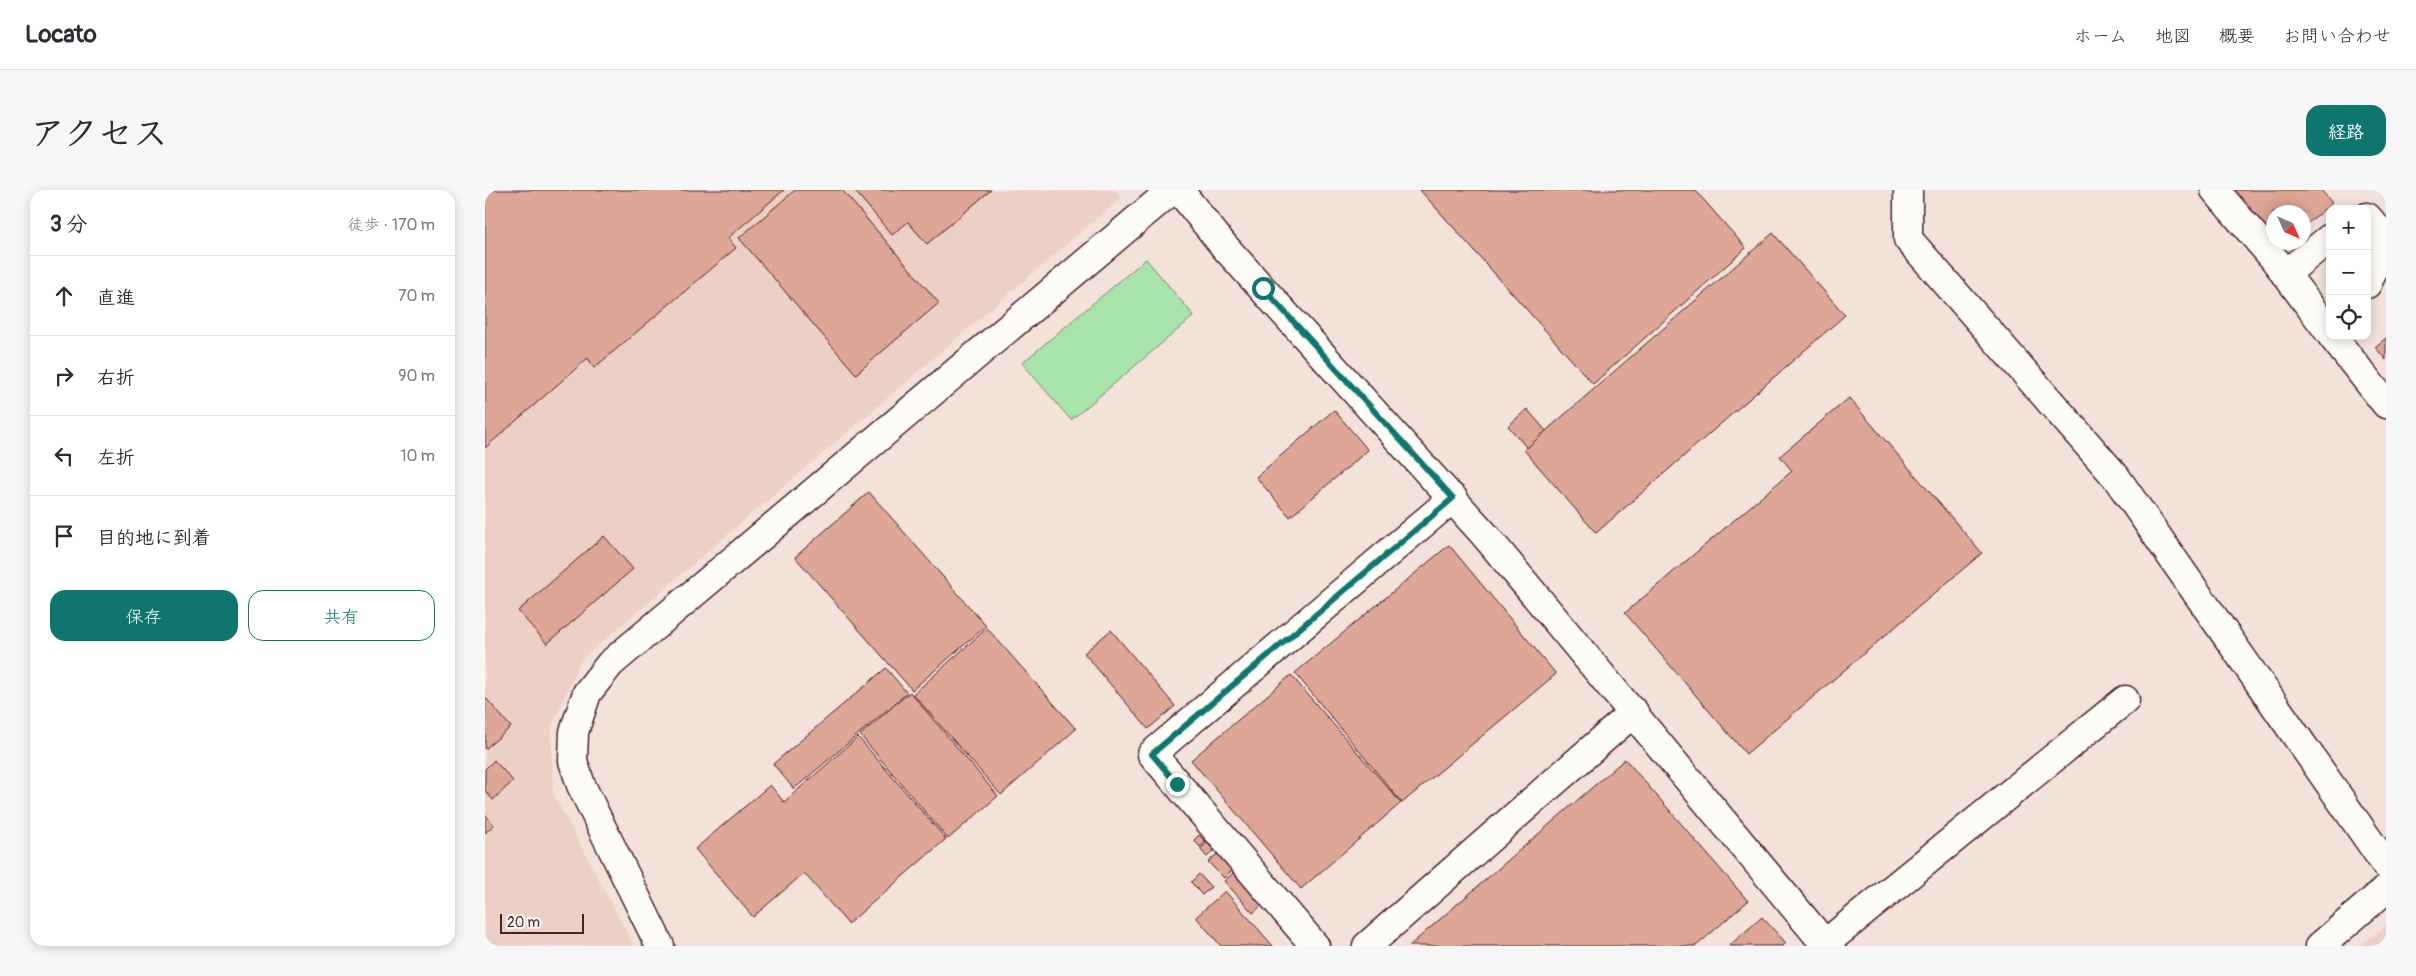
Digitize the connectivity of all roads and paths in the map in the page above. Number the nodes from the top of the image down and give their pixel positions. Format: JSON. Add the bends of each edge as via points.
{"nodes":[{"id":1,"x":2215,"y":190,"type":"edge"},
{"id":2,"x":1166,"y":192,"type":"edge"},
{"id":3,"x":1915,"y":195,"type":"edge"},
{"id":4,"x":2371,"y":221,"type":"edge"},
{"id":5,"x":2386,"y":238,"type":"edge"},
{"id":6,"x":2326,"y":241,"type":"edge"},
{"id":7,"x":2386,"y":249,"type":"edge"},
{"id":8,"x":2285,"y":274,"type":"junction"},
{"id":9,"x":2371,"y":275,"type":"edge"},
{"id":10,"x":2326,"y":328,"type":"edge"},
{"id":11,"x":2343,"y":342,"type":"edge"},
{"id":12,"x":2386,"y":404,"type":"edge"},
{"id":13,"x":1453,"y":498,"type":"junction"},
{"id":14,"x":2125,"y":700,"type":"dead end"},
{"id":15,"x":1634,"y":712,"type":"junction"},
{"id":16,"x":2386,"y":865,"type":"edge"},
{"id":17,"x":2386,"y":889,"type":"edge"},
{"id":18,"x":1824,"y":945,"type":"edge"},
{"id":19,"x":660,"y":946,"type":"edge"},
{"id":20,"x":1315,"y":946,"type":"edge"},
{"id":21,"x":1367,"y":946,"type":"edge"},
{"id":22,"x":2320,"y":946,"type":"edge"}],
"edges":[{"from":1,"to":8,"type":"street"},
{"from":2,"to":13,"type":"street","via":[[1224,246]]},
{"from":2,"to":19,"type":"street","via":[[610,664],[587,693],[575,732],[573,761],[581,785]]},
{"from":3,"to":16,"type":"street","via":[[1908,239],[2116,477]]},
{"from":4,"to":5,"type":"street"},
{"from":6,"to":8,"type":"street"},
{"from":7,"to":9,"type":"street","via":[[2380,254]]},
{"from":8,"to":10,"type":"street"},
{"from":11,"to":12,"type":"street"},
{"from":13,"to":15,"type":"street"},
{"from":13,"to":20,"type":"street","via":[[1152,754]]},
{"from":14,"to":18,"type":"street"},
{"from":15,"to":18,"type":"street"},
{"from":15,"to":21,"type":"street"},
{"from":17,"to":22,"type":"street"}]}
